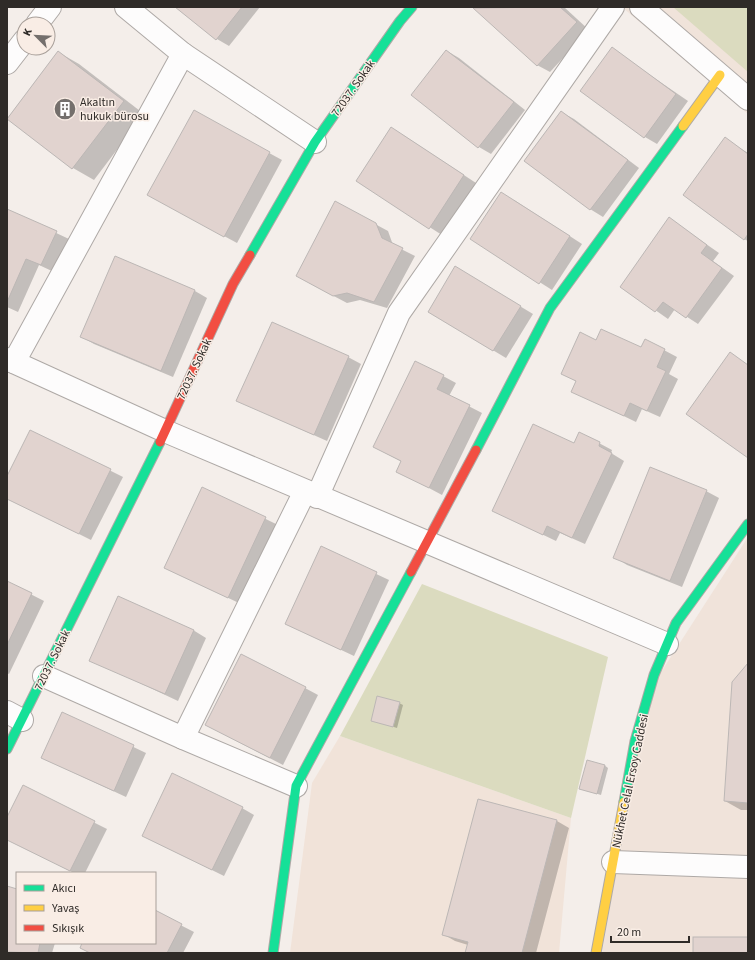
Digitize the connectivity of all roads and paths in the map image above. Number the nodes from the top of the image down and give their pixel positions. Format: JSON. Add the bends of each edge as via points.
{"nodes":[{"id":1,"x":50,"y":7,"type":"edge"},
{"id":2,"x":412,"y":7,"type":"edge"},
{"id":3,"x":613,"y":7,"type":"edge"},
{"id":4,"x":641,"y":7,"type":"edge"},
{"id":5,"x":139,"y":11,"type":"edge"},
{"id":6,"x":43,"y":16,"type":"edge"},
{"id":7,"x":16,"y":51,"type":"edge"},
{"id":8,"x":183,"y":54,"type":"junction"},
{"id":9,"x":7,"y":63,"type":"edge"},
{"id":10,"x":720,"y":75,"type":"junction"},
{"id":11,"x":748,"y":99,"type":"edge"},
{"id":12,"x":315,"y":142,"type":"junction"},
{"id":13,"x":11,"y":361,"type":"edge"},
{"id":14,"x":165,"y":431,"type":"junction"},
{"id":15,"x":311,"y":494,"type":"junction"},
{"id":16,"x":748,"y":524,"type":"edge"},
{"id":17,"x":427,"y":543,"type":"junction"},
{"id":18,"x":736,"y":557,"type":"dead end"},
{"id":19,"x":711,"y":577,"type":"junction"},
{"id":20,"x":667,"y":644,"type":"junction"},
{"id":21,"x":44,"y":676,"type":"junction"},
{"id":22,"x":14,"y":716,"type":"edge"},
{"id":23,"x":183,"y":738,"type":"junction"},
{"id":24,"x":7,"y":749,"type":"edge"},
{"id":25,"x":296,"y":786,"type":"junction"},
{"id":26,"x":613,"y":862,"type":"junction"},
{"id":27,"x":748,"y":867,"type":"edge"},
{"id":28,"x":273,"y":953,"type":"edge"},
{"id":29,"x":596,"y":953,"type":"edge"}],
"edges":[{"from":1,"to":6,"type":"street"},
{"from":2,"to":12,"type":"street","name":"72037. Sokak"},
{"from":3,"to":15,"type":"street","via":[[399,313]]},
{"from":4,"to":10,"type":"street"},
{"from":5,"to":8,"type":"street"},
{"from":7,"to":9,"type":"street"},
{"from":8,"to":12,"type":"street"},
{"from":8,"to":13,"type":"street"},
{"from":10,"to":11,"type":"street"},
{"from":10,"to":17,"type":"street","via":[[550,308]]},
{"from":12,"to":14,"type":"street","name":"72037. Sokak","via":[[233,284]]},
{"from":13,"to":14,"type":"street"},
{"from":14,"to":15,"type":"street"},
{"from":14,"to":21,"type":"street","name":"72037. Sokak"},
{"from":15,"to":17,"type":"street"},
{"from":15,"to":23,"type":"street"},
{"from":16,"to":19,"type":"street","name":"Nükhet Celal Ersoy Caddesi"},
{"from":17,"to":20,"type":"street"},
{"from":17,"to":25,"type":"street"},
{"from":18,"to":19,"type":"street","name":"Nükhet Celal Ersoy Caddesi"},
{"from":19,"to":20,"type":"street","name":"Nükhet Celal Ersoy Caddesi","via":[[676,623]]},
{"from":20,"to":26,"type":"street","name":"Nükhet Celal Ersoy Caddesi","via":[[654,675],[635,741]]},
{"from":21,"to":22,"type":"street","name":"72037. Sokak"},
{"from":21,"to":23,"type":"street"},
{"from":22,"to":24,"type":"street","name":"72037. Sokak"},
{"from":23,"to":25,"type":"street"},
{"from":25,"to":28,"type":"street"},
{"from":26,"to":27,"type":"street"},
{"from":26,"to":29,"type":"street","name":"Nükhet Celal Ersoy Caddesi"}]}
